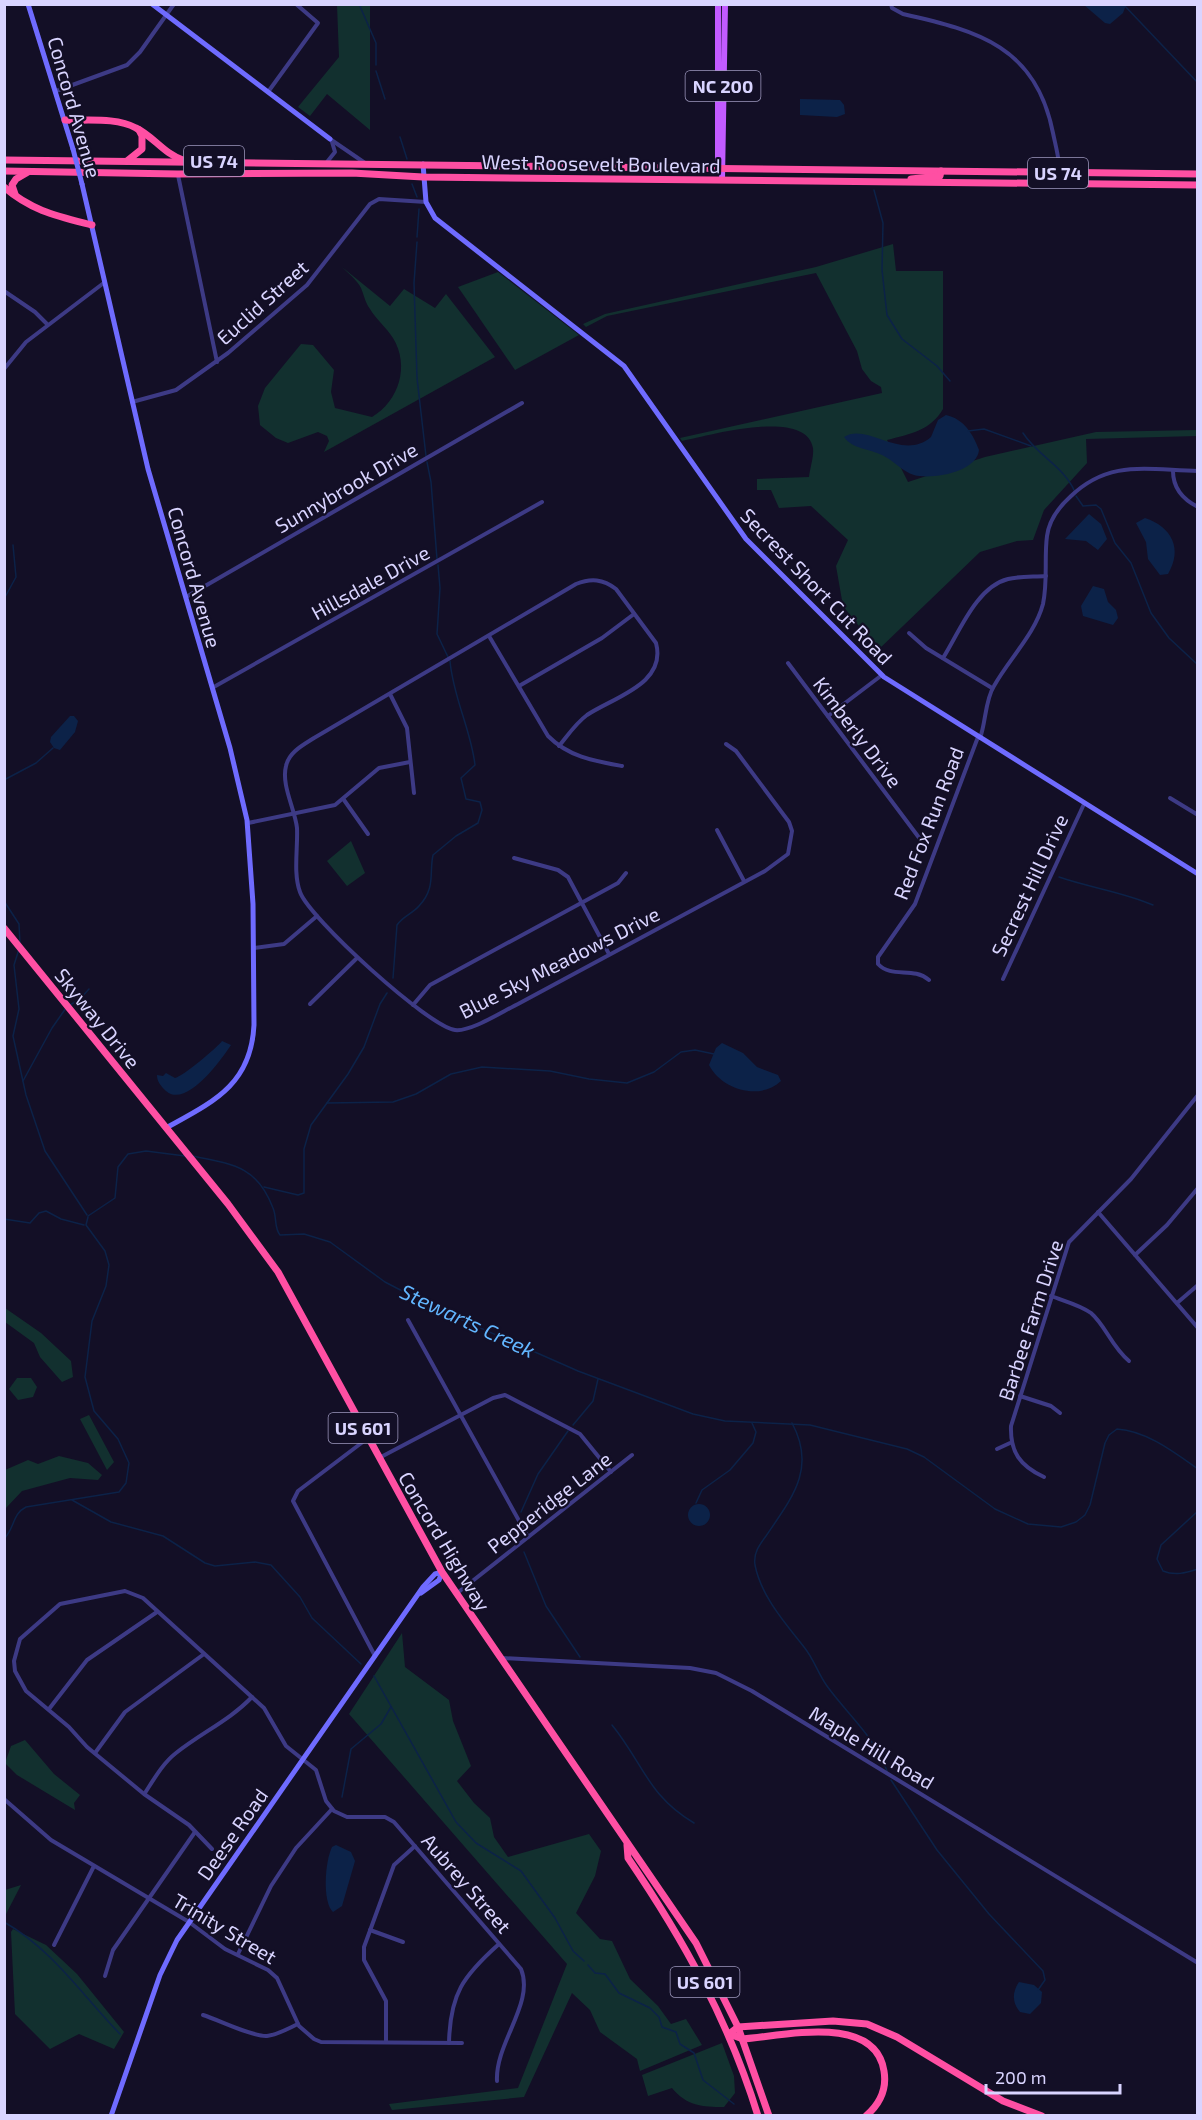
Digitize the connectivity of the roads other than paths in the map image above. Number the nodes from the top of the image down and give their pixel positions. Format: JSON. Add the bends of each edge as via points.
{"nodes":[{"id":1,"x":28,"y":4,"type":"edge"},
{"id":2,"x":152,"y":4,"type":"edge"},
{"id":3,"x":174,"y":4,"type":"edge"},
{"id":4,"x":296,"y":4,"type":"edge"},
{"id":5,"x":718,"y":4,"type":"edge"},
{"id":6,"x":725,"y":4,"type":"edge"},
{"id":7,"x":891,"y":4,"type":"edge"},
{"id":8,"x":166,"y":15,"type":"junction"},
{"id":9,"x":718,"y":43,"type":"junction"},
{"id":10,"x":723,"y":71,"type":"junction"},
{"id":11,"x":56,"y":91,"type":"junction"},
{"id":12,"x":268,"y":93,"type":"junction"},
{"id":13,"x":65,"y":120,"type":"junction"},
{"id":14,"x":137,"y":128,"type":"junction"},
{"id":15,"x":142,"y":136,"type":"junction"},
{"id":16,"x":330,"y":139,"type":"junction"},
{"id":17,"x":157,"y":144,"type":"junction"},
{"id":18,"x":4,"y":160,"type":"edge"},
{"id":19,"x":127,"y":161,"type":"junction"},
{"id":20,"x":188,"y":161,"type":"junction"},
{"id":21,"x":327,"y":162,"type":"junction"},
{"id":22,"x":365,"y":163,"type":"junction"},
{"id":23,"x":423,"y":164,"type":"junction"},
{"id":24,"x":721,"y":167,"type":"junction"},
{"id":25,"x":4,"y":171,"type":"edge"},
{"id":26,"x":31,"y":171,"type":"junction"},
{"id":27,"x":941,"y":171,"type":"junction"},
{"id":28,"x":1059,"y":173,"type":"junction"},
{"id":29,"x":178,"y":174,"type":"junction"},
{"id":30,"x":1197,"y":174,"type":"edge"},
{"id":31,"x":423,"y":177,"type":"junction"},
{"id":32,"x":722,"y":180,"type":"junction"},
{"id":33,"x":879,"y":182,"type":"junction"},
{"id":34,"x":1058,"y":184,"type":"junction"},
{"id":35,"x":1197,"y":185,"type":"edge"},
{"id":36,"x":4,"y":188,"type":"edge"},
{"id":37,"x":18,"y":199,"type":"junction"},
{"id":38,"x":426,"y":202,"type":"junction"},
{"id":39,"x":92,"y":225,"type":"junction"},
{"id":40,"x":105,"y":282,"type":"junction"},
{"id":41,"x":4,"y":291,"type":"edge"},
{"id":42,"x":47,"y":324,"type":"junction"},
{"id":43,"x":216,"y":362,"type":"junction"},
{"id":44,"x":4,"y":369,"type":"edge"},
{"id":45,"x":132,"y":402,"type":"junction"},
{"id":46,"x":522,"y":404,"type":"dead end"},
{"id":47,"x":1173,"y":471,"type":"junction"},
{"id":48,"x":1197,"y":471,"type":"edge"},
{"id":49,"x":542,"y":502,"type":"dead end"},
{"id":50,"x":1197,"y":507,"type":"edge"},
{"id":51,"x":1046,"y":576,"type":"junction"},
{"id":52,"x":186,"y":597,"type":"junction"},
{"id":53,"x":634,"y":614,"type":"junction"},
{"id":54,"x":909,"y":633,"type":"dead end"},
{"id":55,"x":489,"y":636,"type":"junction"},
{"id":56,"x":943,"y":658,"type":"junction"},
{"id":57,"x":788,"y":663,"type":"dead end"},
{"id":58,"x":882,"y":675,"type":"junction"},
{"id":59,"x":519,"y":686,"type":"junction"},
{"id":60,"x":212,"y":688,"type":"junction"},
{"id":61,"x":992,"y":688,"type":"junction"},
{"id":62,"x":390,"y":694,"type":"junction"},
{"id":63,"x":828,"y":716,"type":"junction"},
{"id":64,"x":979,"y":737,"type":"junction"},
{"id":65,"x":726,"y":744,"type":"dead end"},
{"id":66,"x":559,"y":746,"type":"junction"},
{"id":67,"x":411,"y":762,"type":"junction"},
{"id":68,"x":622,"y":766,"type":"dead end"},
{"id":69,"x":414,"y":793,"type":"dead end"},
{"id":70,"x":1170,"y":798,"type":"dead end"},
{"id":71,"x":344,"y":800,"type":"junction"},
{"id":72,"x":1084,"y":804,"type":"junction"},
{"id":73,"x":294,"y":813,"type":"junction"},
{"id":74,"x":1197,"y":813,"type":"edge"},
{"id":75,"x":248,"y":823,"type":"junction"},
{"id":76,"x":717,"y":830,"type":"dead end"},
{"id":77,"x":368,"y":834,"type":"dead end"},
{"id":78,"x":926,"y":847,"type":"dead end"},
{"id":79,"x":513,"y":858,"type":"dead end"},
{"id":80,"x":626,"y":873,"type":"dead end"},
{"id":81,"x":1197,"y":874,"type":"edge"},
{"id":82,"x":744,"y":881,"type":"junction"},
{"id":83,"x":582,"y":902,"type":"junction"},
{"id":84,"x":317,"y":916,"type":"junction"},
{"id":85,"x":4,"y":928,"type":"edge"},
{"id":86,"x":253,"y":948,"type":"junction"},
{"id":87,"x":609,"y":954,"type":"junction"},
{"id":88,"x":357,"y":958,"type":"junction"},
{"id":89,"x":1003,"y":979,"type":"dead end"},
{"id":90,"x":929,"y":980,"type":"dead end"},
{"id":91,"x":310,"y":1004,"type":"dead end"},
{"id":92,"x":413,"y":1005,"type":"junction"},
{"id":93,"x":1197,"y":1095,"type":"edge"},
{"id":94,"x":166,"y":1128,"type":"junction"},
{"id":95,"x":1197,"y":1188,"type":"edge"},
{"id":96,"x":1098,"y":1212,"type":"junction"},
{"id":97,"x":1135,"y":1255,"type":"junction"},
{"id":98,"x":1197,"y":1285,"type":"edge"},
{"id":99,"x":1051,"y":1296,"type":"junction"},
{"id":100,"x":1176,"y":1304,"type":"junction"},
{"id":101,"x":408,"y":1320,"type":"dead end"},
{"id":102,"x":1197,"y":1328,"type":"edge"},
{"id":103,"x":1129,"y":1362,"type":"dead end"},
{"id":104,"x":1020,"y":1396,"type":"junction"},
{"id":105,"x":1060,"y":1413,"type":"dead end"},
{"id":106,"x":462,"y":1416,"type":"junction"},
{"id":107,"x":368,"y":1438,"type":"junction"},
{"id":108,"x":1010,"y":1443,"type":"junction"},
{"id":109,"x":997,"y":1449,"type":"dead end"},
{"id":110,"x":632,"y":1455,"type":"dead end"},
{"id":111,"x":378,"y":1459,"type":"junction"},
{"id":112,"x":611,"y":1472,"type":"junction"},
{"id":113,"x":1044,"y":1477,"type":"dead end"},
{"id":114,"x":528,"y":1537,"type":"junction"},
{"id":115,"x":442,"y":1572,"type":"junction"},
{"id":116,"x":455,"y":1594,"type":"junction"},
{"id":117,"x":157,"y":1612,"type":"junction"},
{"id":118,"x":204,"y":1654,"type":"junction"},
{"id":119,"x":375,"y":1657,"type":"junction"},
{"id":120,"x":498,"y":1658,"type":"junction"},
{"id":121,"x":252,"y":1697,"type":"junction"},
{"id":122,"x":49,"y":1709,"type":"junction"},
{"id":123,"x":95,"y":1753,"type":"junction"},
{"id":124,"x":304,"y":1758,"type":"junction"},
{"id":125,"x":144,"y":1794,"type":"junction"},
{"id":126,"x":4,"y":1799,"type":"edge"},
{"id":127,"x":332,"y":1809,"type":"junction"},
{"id":128,"x":195,"y":1832,"type":"junction"},
{"id":129,"x":627,"y":1845,"type":"junction"},
{"id":130,"x":415,"y":1846,"type":"junction"},
{"id":131,"x":212,"y":1850,"type":"dead end"},
{"id":132,"x":94,"y":1866,"type":"junction"},
{"id":133,"x":147,"y":1900,"type":"junction"},
{"id":134,"x":189,"y":1922,"type":"junction"},
{"id":135,"x":370,"y":1930,"type":"junction"},
{"id":136,"x":403,"y":1942,"type":"dead end"},
{"id":137,"x":499,"y":1944,"type":"junction"},
{"id":138,"x":54,"y":1945,"type":"dead end"},
{"id":139,"x":238,"y":1954,"type":"junction"},
{"id":140,"x":1197,"y":1963,"type":"edge"},
{"id":141,"x":105,"y":1976,"type":"dead end"},
{"id":142,"x":203,"y":2015,"type":"dead end"},
{"id":143,"x":298,"y":2024,"type":"junction"},
{"id":144,"x":738,"y":2027,"type":"junction"},
{"id":145,"x":729,"y":2034,"type":"junction"},
{"id":146,"x":743,"y":2038,"type":"junction"},
{"id":147,"x":386,"y":2042,"type":"junction"},
{"id":148,"x":449,"y":2043,"type":"junction"},
{"id":149,"x":462,"y":2043,"type":"dead end"},
{"id":150,"x":497,"y":2081,"type":"dead end"},
{"id":151,"x":111,"y":2115,"type":"edge"},
{"id":152,"x":758,"y":2115,"type":"edge"},
{"id":153,"x":769,"y":2115,"type":"edge"},
{"id":154,"x":866,"y":2115,"type":"edge"},
{"id":155,"x":1042,"y":2115,"type":"edge"}],
"edges":[{"from":1,"to":11,"type":"street","name":"Concord Avenue"},
{"from":2,"to":8,"type":"street"},
{"from":3,"to":8,"type":"street"},
{"from":4,"to":12,"type":"street","via":[[318,22]]},
{"from":5,"to":9,"type":"main road","number":"NC 200"},
{"from":6,"to":10,"type":"main road","number":"NC 200"},
{"from":7,"to":28,"type":"street","via":[[903,14],[982,37],[1011,53],[1024,66],[1046,103]]},
{"from":8,"to":11,"type":"street","via":[[126,65]]},
{"from":8,"to":12,"type":"street"},
{"from":9,"to":10,"type":"main road","number":"NC 200"},
{"from":9,"to":24,"type":"main road","number":"NC 200"},
{"from":10,"to":24,"type":"main road","number":"NC 200"},
{"from":11,"to":13,"type":"street","name":"Concord Avenue"},
{"from":12,"to":16,"type":"street"},
{"from":13,"to":14,"type":"highway","via":[[121,123]]},
{"from":13,"to":39,"type":"street","name":"Concord Avenue","bridge":true},
{"from":14,"to":15,"type":"highway"},
{"from":14,"to":17,"type":"highway"},
{"from":15,"to":17,"type":"highway","via":[[152,145]]},
{"from":15,"to":19,"type":"highway","via":[[142,149]]},
{"from":16,"to":21,"type":"street","via":[[335,152]]},
{"from":16,"to":22,"type":"street"},
{"from":17,"to":20,"type":"highway"},
{"from":18,"to":19,"type":"highway","name":"West Roosevelt Boulevard","number":"US 74"},
{"from":19,"to":20,"type":"highway","name":"West Roosevelt Boulevard","number":"US 74"},
{"from":20,"to":21,"type":"highway","name":"West Roosevelt Boulevard","number":"US 74"},
{"from":21,"to":22,"type":"highway","name":"West Roosevelt Boulevard","number":"US 74"},
{"from":22,"to":23,"type":"highway","name":"West Roosevelt Boulevard","number":"US 74"},
{"from":23,"to":24,"type":"highway","name":"West Roosevelt Boulevard","number":"US 74"},
{"from":23,"to":31,"type":"street","name":"Secrest Short Cut Road"},
{"from":24,"to":27,"type":"highway","name":"West Roosevelt Boulevard","number":"US 74"},
{"from":24,"to":32,"type":"main road","number":"NC 200"},
{"from":25,"to":26,"type":"highway","name":"West Roosevelt Boulevard","number":"US 74"},
{"from":26,"to":29,"type":"highway","name":"West Roosevelt Boulevard","number":"US 74"},
{"from":26,"to":37,"type":"highway","via":[[21,174],[12,184]]},
{"from":27,"to":28,"type":"highway","name":"West Roosevelt Boulevard","number":"US 74"},
{"from":27,"to":33,"type":"highway","via":[[936,177]]},
{"from":28,"to":30,"type":"highway","name":"West Roosevelt Boulevard","number":"US 74"},
{"from":28,"to":34,"type":"street"},
{"from":29,"to":31,"type":"highway","name":"West Roosevelt Boulevard","number":"US 74","via":[[352,173]]},
{"from":29,"to":43,"type":"street"},
{"from":31,"to":32,"type":"highway","name":"West Roosevelt Boulevard","number":"US 74"},
{"from":31,"to":38,"type":"street","name":"Secrest Short Cut Road"},
{"from":32,"to":33,"type":"highway","name":"West Roosevelt Boulevard","number":"US 74"},
{"from":33,"to":34,"type":"highway","name":"West Roosevelt Boulevard","number":"US 74"},
{"from":34,"to":35,"type":"highway","name":"West Roosevelt Boulevard","number":"US 74"},
{"from":36,"to":37,"type":"highway"},
{"from":37,"to":39,"type":"highway","via":[[38,210]]},
{"from":38,"to":43,"type":"street","name":"Euclid Street","via":[[379,199],[370,204],[307,285]]},
{"from":38,"to":58,"type":"street","name":"Secrest Short Cut Road","via":[[435,218],[456,237],[624,366],[746,539]]},
{"from":39,"to":40,"type":"street","name":"Concord Avenue"},
{"from":40,"to":42,"type":"street"},
{"from":40,"to":45,"type":"street","name":"Concord Avenue"},
{"from":41,"to":42,"type":"street"},
{"from":42,"to":44,"type":"street"},
{"from":43,"to":45,"type":"street","name":"Euclid Street","via":[[176,390]]},
{"from":45,"to":52,"type":"street","name":"Concord Avenue"},
{"from":46,"to":52,"type":"street","name":"Sunnybrook Drive"},
{"from":47,"to":48,"type":"street"},
{"from":47,"to":50,"type":"street","via":[[1173,482],[1180,494]]},
{"from":47,"to":51,"type":"street","via":[[1111,470],[1089,480],[1065,502],[1050,526]]},
{"from":49,"to":60,"type":"street","name":"Hillsdale Drive"},
{"from":51,"to":56,"type":"street","via":[[1017,577],[994,584],[977,603]]},
{"from":51,"to":61,"type":"street","via":[[1042,606]]},
{"from":52,"to":60,"type":"street","name":"Concord Avenue"},
{"from":53,"to":55,"type":"street","name":"Blue Sky Meadows Drive","via":[[607,582],[586,580]]},
{"from":53,"to":59,"type":"street","via":[[602,638]]},
{"from":53,"to":66,"type":"street","name":"Blue Sky Meadows Drive","via":[[656,643],[658,653],[653,672],[587,715]]},
{"from":54,"to":56,"type":"street"},
{"from":55,"to":59,"type":"street"},
{"from":55,"to":62,"type":"street","name":"Blue Sky Meadows Drive"},
{"from":56,"to":61,"type":"street"},
{"from":57,"to":63,"type":"street","name":"Kimberly Drive"},
{"from":58,"to":63,"type":"street"},
{"from":58,"to":64,"type":"street","name":"Secrest Short Cut Road"},
{"from":59,"to":66,"type":"street","via":[[548,736]]},
{"from":60,"to":75,"type":"street","name":"Concord Avenue"},
{"from":61,"to":64,"type":"street","via":[[986,723]]},
{"from":62,"to":67,"type":"street","via":[[405,719]]},
{"from":62,"to":73,"type":"street","name":"Blue Sky Meadows Drive","via":[[291,755],[285,774]]},
{"from":63,"to":78,"type":"street","name":"Kimberly Drive"},
{"from":64,"to":72,"type":"street","name":"Secrest Short Cut Road"},
{"from":64,"to":90,"type":"street","name":"Red Fox Run Road","via":[[915,904],[878,957],[878,964],[886,970],[918,972]]},
{"from":65,"to":82,"type":"street","name":"Blue Sky Meadows Drive","via":[[736,751],[792,831],[788,854]]},
{"from":66,"to":68,"type":"street","via":[[573,755]]},
{"from":67,"to":69,"type":"street"},
{"from":67,"to":71,"type":"street","via":[[379,768]]},
{"from":70,"to":74,"type":"street"},
{"from":71,"to":73,"type":"street"},
{"from":71,"to":77,"type":"street"},
{"from":72,"to":81,"type":"street","name":"Secrest Short Cut Road"},
{"from":72,"to":89,"type":"street","name":"Secrest Hill Drive"},
{"from":73,"to":75,"type":"street"},
{"from":73,"to":84,"type":"street","name":"Blue Sky Meadows Drive","via":[[300,893]]},
{"from":75,"to":86,"type":"street","name":"Concord Avenue"},
{"from":76,"to":82,"type":"street"},
{"from":79,"to":83,"type":"street","via":[[558,870],[568,877]]},
{"from":80,"to":83,"type":"street","via":[[618,882]]},
{"from":82,"to":87,"type":"street","name":"Blue Sky Meadows Drive"},
{"from":83,"to":87,"type":"street"},
{"from":83,"to":92,"type":"street","via":[[430,985]]},
{"from":84,"to":86,"type":"street","via":[[284,944]]},
{"from":84,"to":88,"type":"street","name":"Blue Sky Meadows Drive"},
{"from":85,"to":94,"type":"highway","name":"Skyway Drive","number":"US 601"},
{"from":86,"to":94,"type":"street","name":"Concord Avenue","via":[[254,1035],[244,1067],[227,1091]]},
{"from":87,"to":92,"type":"street","name":"Blue Sky Meadows Drive","via":[[462,1030],[438,1023]]},
{"from":88,"to":91,"type":"street"},
{"from":88,"to":92,"type":"street","name":"Blue Sky Meadows Drive"},
{"from":93,"to":96,"type":"street","name":"Barbee Farm Drive","via":[[1137,1172]]},
{"from":94,"to":107,"type":"highway","name":"Concord Highway","number":"US 601","via":[[278,1272]]},
{"from":95,"to":97,"type":"street","via":[[1167,1225]]},
{"from":96,"to":97,"type":"street"},
{"from":96,"to":99,"type":"street","name":"Barbee Farm Drive","via":[[1069,1242]]},
{"from":97,"to":100,"type":"street"},
{"from":98,"to":100,"type":"street"},
{"from":99,"to":103,"type":"street","via":[[1090,1313]]},
{"from":99,"to":104,"type":"street","name":"Barbee Farm Drive"},
{"from":100,"to":102,"type":"street"},
{"from":101,"to":106,"type":"street"},
{"from":104,"to":105,"type":"street"},
{"from":104,"to":108,"type":"street","name":"Barbee Farm Drive"},
{"from":106,"to":111,"type":"street"},
{"from":106,"to":112,"type":"street","via":[[493,1398],[511,1397],[580,1434]]},
{"from":106,"to":114,"type":"street"},
{"from":107,"to":111,"type":"highway","name":"Concord Highway","number":"US 601"},
{"from":107,"to":119,"type":"street","via":[[298,1491],[293,1501]]},
{"from":108,"to":109,"type":"street"},
{"from":108,"to":113,"type":"street","via":[[1022,1464]]},
{"from":110,"to":112,"type":"street","name":"Pepperidge Lane"},
{"from":111,"to":115,"type":"highway","name":"Concord Highway","number":"US 601"},
{"from":112,"to":114,"type":"street","name":"Pepperidge Lane"},
{"from":114,"to":116,"type":"street","name":"Pepperidge Lane"},
{"from":115,"to":116,"type":"highway","name":"Concord Highway","number":"US 601"},
{"from":115,"to":119,"type":"street","name":"Deese Road","via":[[435,1574]]},
{"from":116,"to":120,"type":"highway","name":"Concord Highway","number":"US 601"},
{"from":117,"to":118,"type":"street"},
{"from":117,"to":122,"type":"street","via":[[87,1660]]},
{"from":117,"to":122,"type":"street","via":[[143,1598],[125,1591],[60,1604],[36,1623],[20,1639],[15,1671],[26,1691]]},
{"from":118,"to":121,"type":"street"},
{"from":118,"to":123,"type":"street","via":[[125,1712]]},
{"from":119,"to":124,"type":"street","name":"Deese Road"},
{"from":120,"to":129,"type":"highway","name":"Concord Highway","number":"US 601"},
{"from":120,"to":140,"type":"street","name":"Maple Hill Road","via":[[690,1668],[716,1673]]},
{"from":121,"to":124,"type":"street","via":[[264,1708],[286,1746]]},
{"from":121,"to":125,"type":"street","via":[[176,1753]]},
{"from":122,"to":123,"type":"street"},
{"from":123,"to":125,"type":"street"},
{"from":124,"to":127,"type":"street","via":[[316,1770]]},
{"from":124,"to":134,"type":"street","name":"Deese Road"},
{"from":125,"to":128,"type":"street"},
{"from":126,"to":132,"type":"street","name":"Trinity Street","via":[[51,1840]]},
{"from":127,"to":130,"type":"street","name":"Aubrey Street","via":[[347,1817],[386,1817]]},
{"from":127,"to":139,"type":"street","via":[[296,1848],[271,1886]]},
{"from":128,"to":131,"type":"street"},
{"from":128,"to":133,"type":"street"},
{"from":129,"to":144,"type":"highway","name":"Concord Highway","number":"US 601","via":[[690,1934]]},
{"from":129,"to":145,"type":"highway","name":"Concord Highway","number":"US 601","via":[[628,1858],[691,1958]]},
{"from":130,"to":135,"type":"street","via":[[394,1865]]},
{"from":130,"to":137,"type":"street","name":"Aubrey Street"},
{"from":132,"to":133,"type":"street","name":"Trinity Street"},
{"from":132,"to":138,"type":"street"},
{"from":133,"to":134,"type":"street","name":"Trinity Street"},
{"from":133,"to":141,"type":"street","via":[[113,1950]]},
{"from":134,"to":139,"type":"street","name":"Trinity Street"},
{"from":134,"to":151,"type":"street","name":"Deese Road","via":[[160,1975]]},
{"from":135,"to":136,"type":"street"},
{"from":135,"to":147,"type":"street","via":[[364,1960],[386,2001]]},
{"from":137,"to":148,"type":"street","via":[[471,1969],[450,2011]]},
{"from":137,"to":150,"type":"street","name":"Aubrey Street","via":[[526,1981],[499,2055]]},
{"from":139,"to":143,"type":"street","name":"Trinity Street","via":[[277,1978]]},
{"from":142,"to":143,"type":"street","via":[[257,2036],[269,2036]]},
{"from":143,"to":147,"type":"street","name":"Trinity Street","via":[[321,2042]]},
{"from":144,"to":145,"type":"highway"},
{"from":144,"to":146,"type":"highway","name":"Concord Highway","number":"US 601"},
{"from":144,"to":155,"type":"highway","via":[[833,2020],[867,2024],[897,2037],[1003,2101]]},
{"from":145,"to":146,"type":"highway"},
{"from":145,"to":152,"type":"highway","name":"Concord Highway","number":"US 601"},
{"from":146,"to":153,"type":"highway","name":"Concord Highway","number":"US 601"},
{"from":146,"to":154,"type":"highway","via":[[833,2032],[860,2038],[878,2054],[885,2078],[881,2098]]},
{"from":147,"to":148,"type":"street","name":"Trinity Street"},
{"from":148,"to":149,"type":"street","name":"Trinity Street"}]}
